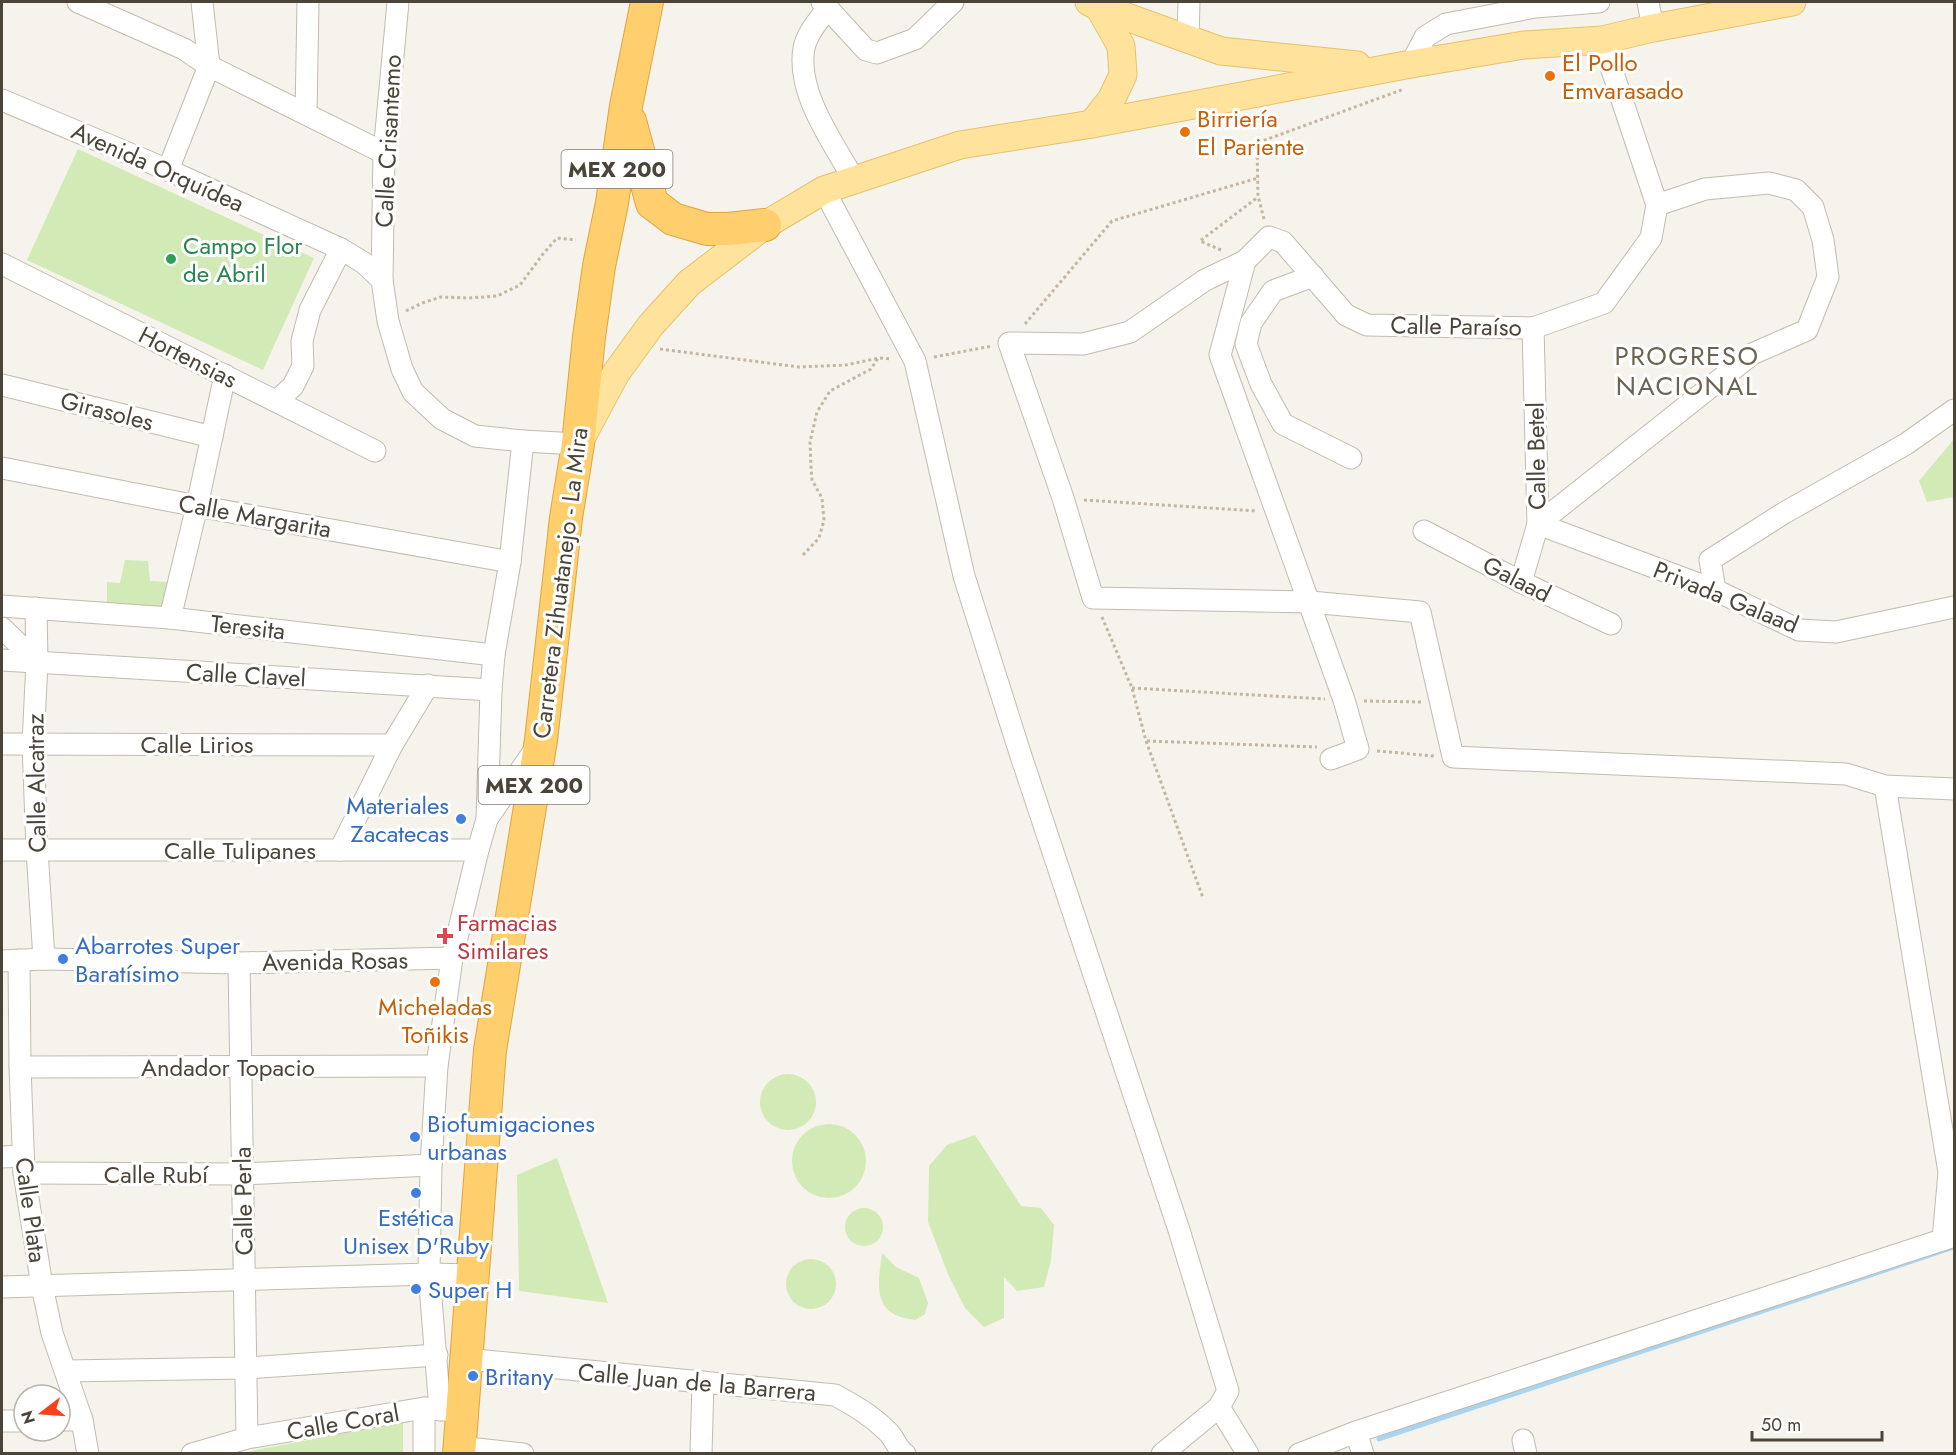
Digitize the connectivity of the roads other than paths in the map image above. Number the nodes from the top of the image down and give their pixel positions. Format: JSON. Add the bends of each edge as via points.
{"nodes":[{"id":1,"x":78,"y":2,"type":"edge"},
{"id":2,"x":202,"y":2,"type":"edge"},
{"id":3,"x":308,"y":2,"type":"edge"},
{"id":4,"x":398,"y":2,"type":"edge"},
{"id":5,"x":647,"y":2,"type":"edge"},
{"id":6,"x":953,"y":2,"type":"edge"},
{"id":7,"x":1189,"y":2,"type":"edge"},
{"id":8,"x":1599,"y":2,"type":"edge"},
{"id":9,"x":1647,"y":2,"type":"edge"},
{"id":10,"x":1792,"y":2,"type":"edge"},
{"id":11,"x":1094,"y":4,"type":"edge"},
{"id":12,"x":1534,"y":4,"type":"edge"},
{"id":13,"x":825,"y":5,"type":"edge"},
{"id":14,"x":1653,"y":28,"type":"junction"},
{"id":15,"x":1188,"y":39,"type":"junction"},
{"id":16,"x":1602,"y":40,"type":"junction"},
{"id":17,"x":209,"y":66,"type":"junction"},
{"id":18,"x":1384,"y":68,"type":"junction"},
{"id":19,"x":1412,"y":75,"type":"junction"},
{"id":20,"x":2,"y":100,"type":"edge"},
{"id":21,"x":626,"y":106,"type":"junction"},
{"id":22,"x":306,"y":114,"type":"junction"},
{"id":23,"x":1092,"y":124,"type":"junction"},
{"id":24,"x":384,"y":153,"type":"junction"},
{"id":25,"x":168,"y":170,"type":"junction"},
{"id":26,"x":854,"y":180,"type":"junction"},
{"id":27,"x":824,"y":190,"type":"junction"},
{"id":28,"x":1657,"y":205,"type":"junction"},
{"id":29,"x":765,"y":225,"type":"junction"},
{"id":30,"x":341,"y":249,"type":"junction"},
{"id":31,"x":1245,"y":261,"type":"junction"},
{"id":32,"x":2,"y":264,"type":"edge"},
{"id":33,"x":1312,"y":276,"type":"junction"},
{"id":34,"x":382,"y":280,"type":"junction"},
{"id":35,"x":1533,"y":328,"type":"junction"},
{"id":36,"x":225,"y":375,"type":"junction"},
{"id":37,"x":2,"y":385,"type":"edge"},
{"id":38,"x":277,"y":401,"type":"junction"},
{"id":39,"x":1954,"y":410,"type":"edge"},
{"id":40,"x":212,"y":436,"type":"junction"},
{"id":41,"x":523,"y":441,"type":"junction"},
{"id":42,"x":578,"y":444,"type":"junction"},
{"id":43,"x":375,"y":451,"type":"dead end"},
{"id":44,"x":1351,"y":458,"type":"dead end"},
{"id":45,"x":2,"y":468,"type":"edge"},
{"id":46,"x":197,"y":506,"type":"junction"},
{"id":47,"x":1538,"y":524,"type":"junction"},
{"id":48,"x":1424,"y":531,"type":"dead end"},
{"id":49,"x":510,"y":562,"type":"junction"},
{"id":50,"x":1521,"y":582,"type":"junction"},
{"id":51,"x":1715,"y":590,"type":"junction"},
{"id":52,"x":1310,"y":602,"type":"junction"},
{"id":53,"x":2,"y":606,"type":"edge"},
{"id":54,"x":1954,"y":607,"type":"edge"},
{"id":55,"x":36,"y":608,"type":"junction"},
{"id":56,"x":170,"y":618,"type":"junction"},
{"id":57,"x":1611,"y":624,"type":"dead end"},
{"id":58,"x":2,"y":628,"type":"edge"},
{"id":59,"x":494,"y":655,"type":"junction"},
{"id":60,"x":2,"y":660,"type":"edge"},
{"id":61,"x":37,"y":663,"type":"junction"},
{"id":62,"x":428,"y":685,"type":"junction"},
{"id":63,"x":491,"y":690,"type":"junction"},
{"id":64,"x":541,"y":740,"type":"junction"},
{"id":65,"x":33,"y":743,"type":"junction"},
{"id":66,"x":2,"y":744,"type":"edge"},
{"id":67,"x":392,"y":745,"type":"junction"},
{"id":68,"x":1327,"y":753,"type":"road end"},
{"id":69,"x":1885,"y":786,"type":"junction"},
{"id":70,"x":1954,"y":789,"type":"edge"},
{"id":71,"x":487,"y":819,"type":"junction"},
{"id":72,"x":478,"y":849,"type":"junction"},
{"id":73,"x":2,"y":850,"type":"edge"},
{"id":74,"x":37,"y":850,"type":"junction"},
{"id":75,"x":340,"y":850,"type":"junction"},
{"id":76,"x":452,"y":958,"type":"junction"},
{"id":77,"x":44,"y":959,"type":"junction"},
{"id":78,"x":10,"y":961,"type":"edge"},
{"id":79,"x":239,"y":963,"type":"junction"},
{"id":80,"x":437,"y":1066,"type":"junction"},
{"id":81,"x":20,"y":1067,"type":"junction"},
{"id":82,"x":241,"y":1067,"type":"junction"},
{"id":83,"x":2,"y":1157,"type":"edge"},
{"id":84,"x":24,"y":1165,"type":"junction"},
{"id":85,"x":431,"y":1165,"type":"junction"},
{"id":86,"x":243,"y":1174,"type":"junction"},
{"id":87,"x":1949,"y":1238,"type":"edge"},
{"id":88,"x":429,"y":1274,"type":"junction"},
{"id":89,"x":473,"y":1275,"type":"junction"},
{"id":90,"x":244,"y":1281,"type":"junction"},
{"id":91,"x":42,"y":1286,"type":"junction"},
{"id":92,"x":2,"y":1287,"type":"edge"},
{"id":93,"x":452,"y":1357,"type":"junction"},
{"id":94,"x":246,"y":1368,"type":"junction"},
{"id":95,"x":66,"y":1371,"type":"junction"},
{"id":96,"x":703,"y":1382,"type":"junction"},
{"id":97,"x":1220,"y":1407,"type":"junction"},
{"id":98,"x":442,"y":1410,"type":"junction"},
{"id":99,"x":72,"y":1420,"type":"edge"},
{"id":100,"x":82,"y":1420,"type":"junction"},
{"id":101,"x":1356,"y":1432,"type":"junction"},
{"id":102,"x":247,"y":1438,"type":"junction"},
{"id":103,"x":1332,"y":1448,"type":"edge"},
{"id":104,"x":459,"y":1450,"type":"edge"},
{"id":105,"x":495,"y":1452,"type":"edge"},
{"id":106,"x":88,"y":1454,"type":"edge"},
{"id":107,"x":192,"y":1454,"type":"edge"},
{"id":108,"x":424,"y":1454,"type":"edge"},
{"id":109,"x":523,"y":1454,"type":"edge"},
{"id":110,"x":701,"y":1454,"type":"edge"},
{"id":111,"x":905,"y":1454,"type":"edge"},
{"id":112,"x":1162,"y":1454,"type":"edge"},
{"id":113,"x":1248,"y":1454,"type":"edge"},
{"id":114,"x":1299,"y":1454,"type":"edge"},
{"id":115,"x":1363,"y":1454,"type":"edge"}],
"edges":[{"from":1,"to":17,"type":"street","via":[[184,49]]},
{"from":2,"to":17,"type":"street"},
{"from":3,"to":22,"type":"street"},
{"from":4,"to":24,"type":"street","name":"Calle Crisantemo"},
{"from":5,"to":21,"type":"highway","name":"Carretera Zihuatanejo - La Mira","number":"MEX 200"},
{"from":6,"to":13,"type":"street","via":[[915,39],[877,53],[866,50]]},
{"from":7,"to":15,"type":"street"},
{"from":8,"to":12,"type":"street"},
{"from":9,"to":14,"type":"street"},
{"from":10,"to":14,"type":"main road"},
{"from":11,"to":15,"type":"main road"},
{"from":11,"to":23,"type":"main road","via":[[1121,46],[1123,75],[1111,100]]},
{"from":12,"to":19,"type":"street","via":[[1446,24],[1425,37]]},
{"from":13,"to":26,"type":"street","via":[[805,46],[803,73],[808,96]]},
{"from":14,"to":16,"type":"main road"},
{"from":15,"to":18,"type":"main road","via":[[1221,51]]},
{"from":16,"to":19,"type":"main road","via":[[1524,45]]},
{"from":16,"to":28,"type":"street","name":"Calle Paraíso"},
{"from":17,"to":22,"type":"street"},
{"from":17,"to":25,"type":"street"},
{"from":18,"to":19,"type":"main road"},
{"from":18,"to":23,"type":"main road"},
{"from":20,"to":25,"type":"street","name":"Avenida Orquídea"},
{"from":21,"to":29,"type":"highway","via":[[652,203],[673,219],[707,230]]},
{"from":21,"to":42,"type":"highway","name":"Carretera Zihuatanejo - La Mira","number":"MEX 200","via":[[599,266]]},
{"from":22,"to":24,"type":"street"},
{"from":23,"to":26,"type":"main road","via":[[960,145]]},
{"from":24,"to":34,"type":"street","name":"Calle Crisantemo"},
{"from":25,"to":30,"type":"street","name":"Avenida Orquídea"},
{"from":26,"to":27,"type":"main road"},
{"from":27,"to":29,"type":"main road"},
{"from":27,"to":97,"type":"street","via":[[915,361],[964,576],[1222,1368],[1228,1391]]},
{"from":28,"to":35,"type":"street","name":"Calle Paraíso","via":[[1651,238],[1604,303]]},
{"from":28,"to":47,"type":"street","via":[[1706,189],[1769,183],[1796,190],[1814,207],[1828,277],[1807,330],[1752,354]]},
{"from":29,"to":42,"type":"main road","via":[[688,283],[616,373]]},
{"from":30,"to":34,"type":"street","name":"Avenida Orquídea"},
{"from":30,"to":38,"type":"street","via":[[310,310],[302,340],[303,366],[293,386]]},
{"from":31,"to":33,"type":"street","name":"Calle Paraíso","via":[[1269,237],[1283,242]]},
{"from":31,"to":52,"type":"street","via":[[1220,355]]},
{"from":31,"to":52,"type":"street","via":[[1205,280],[1130,332],[1083,344],[1009,343],[1064,498],[1094,598]]},
{"from":32,"to":36,"type":"street","name":"Hortensias"},
{"from":33,"to":35,"type":"street","name":"Calle Paraíso","via":[[1346,315],[1367,325]]},
{"from":33,"to":44,"type":"street","via":[[1273,291],[1251,323],[1246,344],[1261,384],[1283,424]]},
{"from":34,"to":41,"type":"street","via":[[388,321],[413,392],[442,419],[475,436]]},
{"from":35,"to":47,"type":"street","name":"Calle Betel"},
{"from":36,"to":38,"type":"street","name":"Hortensias"},
{"from":36,"to":40,"type":"street"},
{"from":37,"to":40,"type":"street","name":"Girasoles"},
{"from":38,"to":43,"type":"street","name":"Hortensias"},
{"from":39,"to":51,"type":"street","via":[[1906,444],[1710,560]]},
{"from":40,"to":46,"type":"street"},
{"from":41,"to":42,"type":"street"},
{"from":41,"to":49,"type":"street"},
{"from":42,"to":64,"type":"highway","name":"Carretera Zihuatanejo - La Mira","number":"MEX 200"},
{"from":45,"to":46,"type":"street","name":"Calle Margarita"},
{"from":46,"to":49,"type":"street","name":"Calle Margarita"},
{"from":46,"to":56,"type":"street"},
{"from":47,"to":50,"type":"street","name":"Calle Betel"},
{"from":47,"to":51,"type":"street","name":"Privada Galaad"},
{"from":48,"to":50,"type":"street","name":"Galaad"},
{"from":49,"to":59,"type":"street"},
{"from":50,"to":57,"type":"street","name":"Galaad"},
{"from":51,"to":54,"type":"street","name":"Privada Galaad","via":[[1799,630],[1836,632]]},
{"from":52,"to":68,"type":"street","via":[[1358,749]]},
{"from":52,"to":69,"type":"street","via":[[1420,612],[1453,757],[1846,774]]},
{"from":53,"to":55,"type":"street","name":"Teresita"},
{"from":55,"to":56,"type":"street","name":"Teresita"},
{"from":55,"to":61,"type":"street","name":"Calle Alcatraz"},
{"from":56,"to":59,"type":"street","name":"Teresita"},
{"from":58,"to":61,"type":"street"},
{"from":59,"to":63,"type":"street"},
{"from":60,"to":61,"type":"street","name":"Calle Clavel"},
{"from":61,"to":62,"type":"street","name":"Calle Clavel"},
{"from":61,"to":65,"type":"street","name":"Calle Alcatraz"},
{"from":62,"to":63,"type":"street","name":"Calle Clavel"},
{"from":62,"to":67,"type":"street"},
{"from":63,"to":71,"type":"street"},
{"from":64,"to":71,"type":"street"},
{"from":64,"to":89,"type":"highway","name":"Carretera Zihuatanejo - La Mira","number":"MEX 200","via":[[490,1050]]},
{"from":65,"to":66,"type":"street","name":"Calle Lirios"},
{"from":65,"to":67,"type":"street","name":"Calle Lirios"},
{"from":65,"to":74,"type":"street","name":"Calle Alcatraz"},
{"from":67,"to":75,"type":"street"},
{"from":69,"to":70,"type":"street"},
{"from":69,"to":87,"type":"street","via":[[1949,1172]]},
{"from":71,"to":72,"type":"street"},
{"from":72,"to":75,"type":"street","name":"Calle Tulipanes"},
{"from":72,"to":76,"type":"street"},
{"from":73,"to":74,"type":"street","name":"Calle Tulipanes"},
{"from":74,"to":75,"type":"street","name":"Calle Tulipanes"},
{"from":74,"to":77,"type":"street","name":"Calle Alcatraz"},
{"from":76,"to":79,"type":"street","name":"Avenida Rosas"},
{"from":76,"to":80,"type":"street"},
{"from":77,"to":78,"type":"street","name":"Avenida Rosas"},
{"from":77,"to":79,"type":"street","name":"Avenida Rosas"},
{"from":78,"to":81,"type":"street","name":"Calle Plata"},
{"from":79,"to":82,"type":"street","name":"Calle Perla"},
{"from":80,"to":82,"type":"street","name":"Andador Topacio"},
{"from":80,"to":85,"type":"street"},
{"from":81,"to":82,"type":"street","name":"Andador Topacio"},
{"from":81,"to":84,"type":"street","name":"Calle Plata"},
{"from":82,"to":86,"type":"street","name":"Calle Perla"},
{"from":83,"to":84,"type":"street","name":"Calle Rubí"},
{"from":84,"to":86,"type":"street","name":"Calle Rubí"},
{"from":84,"to":91,"type":"street","name":"Calle Plata"},
{"from":85,"to":86,"type":"street","name":"Calle Rubí"},
{"from":85,"to":88,"type":"street"},
{"from":86,"to":90,"type":"street","name":"Calle Perla"},
{"from":87,"to":101,"type":"street"},
{"from":88,"to":89,"type":"street"},
{"from":88,"to":90,"type":"street"},
{"from":88,"to":93,"type":"street"},
{"from":89,"to":93,"type":"highway","name":"Carretera Zihuatanejo - La Mira","number":"MEX 200"},
{"from":90,"to":91,"type":"street"},
{"from":90,"to":94,"type":"street","name":"Calle Perla"},
{"from":91,"to":92,"type":"street"},
{"from":91,"to":95,"type":"street","name":"Calle Plata","via":[[52,1333]]},
{"from":93,"to":94,"type":"street","name":"Calle Juan de la Barrera"},
{"from":93,"to":96,"type":"street","name":"Calle Juan de la Barrera"},
{"from":93,"to":98,"type":"highway","name":"Carretera Zihuatanejo - La Mira","number":"MEX 200"},
{"from":94,"to":95,"type":"street","name":"Calle Juan de la Barrera"},
{"from":94,"to":102,"type":"street","name":"Calle Perla"},
{"from":95,"to":100,"type":"street","name":"Calle Plata"},
{"from":96,"to":110,"type":"street"},
{"from":96,"to":111,"type":"street","name":"Calle Juan de la Barrera","via":[[835,1395],[867,1413]]},
{"from":97,"to":112,"type":"street"},
{"from":97,"to":113,"type":"street"},
{"from":98,"to":102,"type":"street","name":"Calle Coral"},
{"from":98,"to":104,"type":"highway","name":"Carretera Zihuatanejo - La Mira","number":"MEX 200"},
{"from":98,"to":108,"type":"street"},
{"from":99,"to":100,"type":"street"},
{"from":100,"to":106,"type":"street","name":"Calle Plata"},
{"from":101,"to":103,"type":"street"},
{"from":101,"to":115,"type":"street"},
{"from":102,"to":107,"type":"street","name":"Calle Coral"},
{"from":103,"to":114,"type":"street"},
{"from":104,"to":105,"type":"street"},
{"from":105,"to":109,"type":"street"}]}
